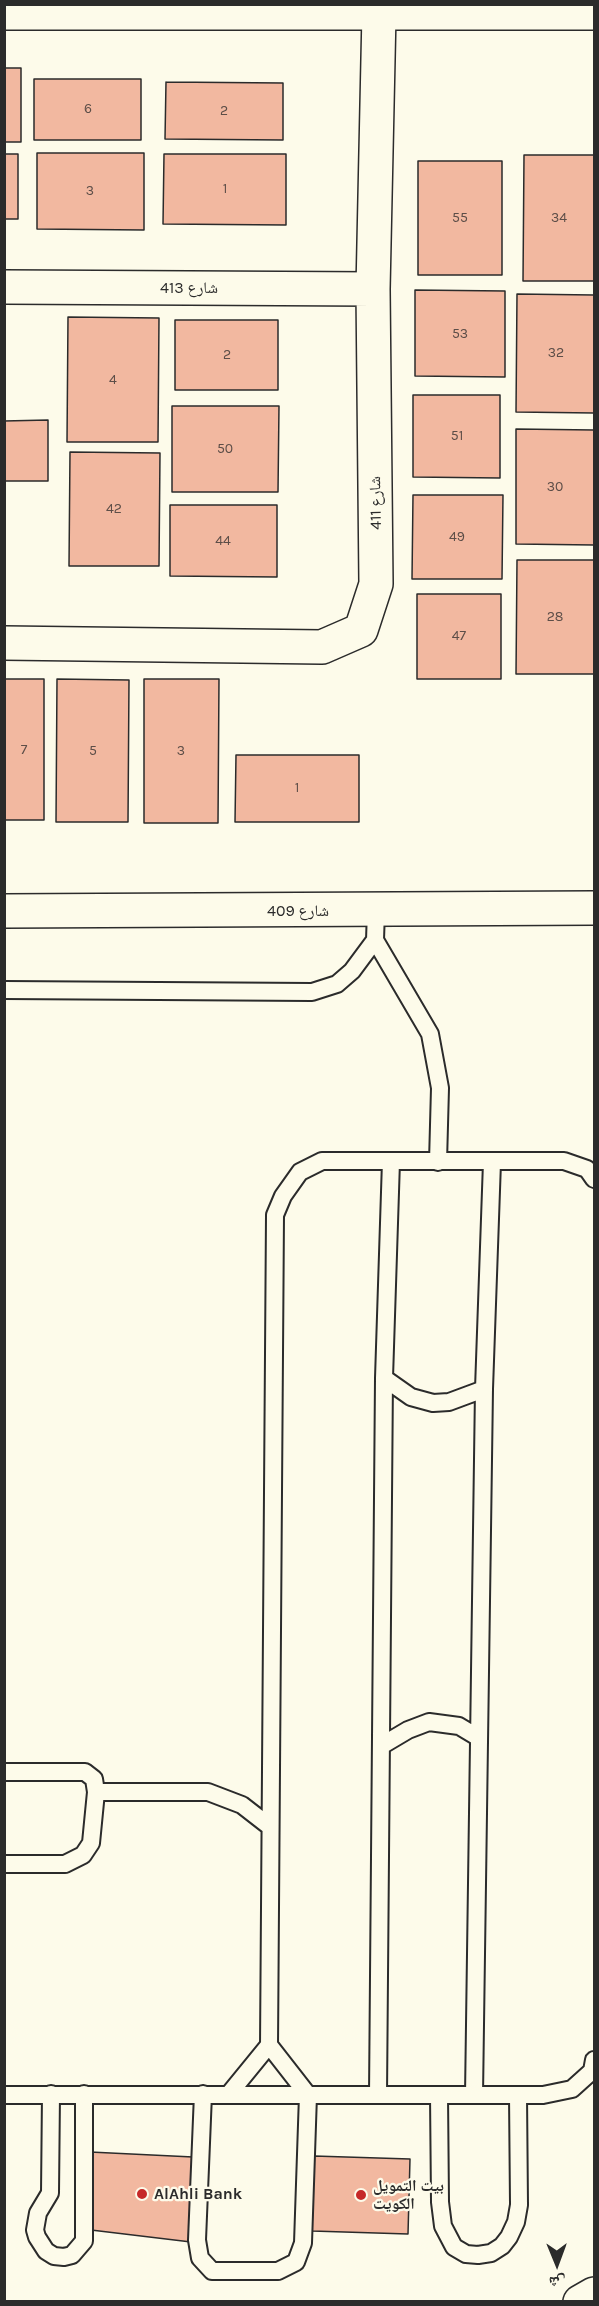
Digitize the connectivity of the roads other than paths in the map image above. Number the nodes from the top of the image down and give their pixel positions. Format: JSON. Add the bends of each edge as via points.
{"nodes":[{"id":1,"x":4,"y":13,"type":"edge"},
{"id":2,"x":379,"y":13,"type":"junction"},
{"id":3,"x":594,"y":13,"type":"edge"},
{"id":4,"x":4,"y":287,"type":"edge"},
{"id":5,"x":373,"y":290,"type":"junction"},
{"id":6,"x":4,"y":643,"type":"edge"},
{"id":7,"x":594,"y":908,"type":"edge"},
{"id":8,"x":4,"y":911,"type":"edge"},
{"id":9,"x":376,"y":925,"type":"junction"},
{"id":10,"x":4,"y":990,"type":"edge"},
{"id":11,"x":391,"y":1161,"type":"junction"},
{"id":12,"x":438,"y":1162,"type":"junction"},
{"id":13,"x":492,"y":1162,"type":"junction"},
{"id":14,"x":594,"y":1179,"type":"edge"},
{"id":15,"x":384,"y":1378,"type":"junction"},
{"id":16,"x":484,"y":1389,"type":"junction"},
{"id":17,"x":479,"y":1738,"type":"junction"},
{"id":18,"x":381,"y":1746,"type":"junction"},
{"id":19,"x":4,"y":1772,"type":"edge"},
{"id":20,"x":96,"y":1792,"type":"junction"},
{"id":21,"x":269,"y":1826,"type":"junction"},
{"id":22,"x":4,"y":1864,"type":"edge"},
{"id":23,"x":269,"y":2045,"type":"junction"},
{"id":24,"x":594,"y":2060,"type":"edge"},
{"id":25,"x":51,"y":2094,"type":"junction"},
{"id":26,"x":84,"y":2094,"type":"junction"},
{"id":27,"x":203,"y":2094,"type":"junction"},
{"id":28,"x":229,"y":2094,"type":"junction"},
{"id":29,"x":4,"y":2095,"type":"edge"},
{"id":30,"x":308,"y":2095,"type":"junction"},
{"id":31,"x":378,"y":2095,"type":"junction"},
{"id":32,"x":439,"y":2095,"type":"junction"},
{"id":33,"x":474,"y":2095,"type":"junction"},
{"id":34,"x":518,"y":2095,"type":"junction"},
{"id":35,"x":594,"y":2294,"type":"edge"},
{"id":36,"x":580,"y":2301,"type":"edge"}],
"edges":[{"from":1,"to":2,"type":"street"},
{"from":2,"to":3,"type":"street"},
{"from":2,"to":5,"type":"street","name":"شارع 411"},
{"from":4,"to":5,"type":"street","name":"شارع 413"},
{"from":5,"to":6,"type":"street","name":"شارع 411","via":[[376,584],[360,630],[322,646]]},
{"from":7,"to":9,"type":"street","name":"شارع 409"},
{"from":8,"to":9,"type":"street","name":"شارع 409"},
{"from":9,"to":10,"type":"lane","via":[[352,970],[337,984],[312,992]]},
{"from":9,"to":12,"type":"lane","via":[[430,1034],[440,1088]]},
{"from":11,"to":12,"type":"lane"},
{"from":11,"to":15,"type":"lane"},
{"from":11,"to":21,"type":"lane","via":[[322,1161],[300,1172],[282,1196],[275,1215]]},
{"from":12,"to":13,"type":"lane"},
{"from":13,"to":14,"type":"lane","via":[[564,1161],[587,1169]]},
{"from":13,"to":16,"type":"lane"},
{"from":15,"to":16,"type":"lane","via":[[411,1397],[433,1403],[449,1402]]},
{"from":15,"to":18,"type":"lane"},
{"from":16,"to":17,"type":"lane"},
{"from":17,"to":18,"type":"lane","via":[[459,1726],[429,1722]]},
{"from":17,"to":33,"type":"lane"},
{"from":18,"to":31,"type":"lane"},
{"from":19,"to":20,"type":"lane","via":[[86,1772],[94,1779]]},
{"from":20,"to":21,"type":"lane","via":[[208,1792],[242,1805]]},
{"from":20,"to":22,"type":"lane","via":[[91,1843],[83,1855],[65,1864]]},
{"from":21,"to":23,"type":"lane"},
{"from":23,"to":28,"type":"lane"},
{"from":23,"to":30,"type":"lane"},
{"from":24,"to":34,"type":"lane","via":[[592,2071],[572,2089]]},
{"from":25,"to":26,"type":"lane"},
{"from":25,"to":26,"type":"lane","via":[[50,2193],[38,2213],[35,2230],[46,2252],[64,2257],[84,2241]]},
{"from":25,"to":29,"type":"lane"},
{"from":26,"to":27,"type":"lane"},
{"from":27,"to":28,"type":"lane"},
{"from":27,"to":30,"type":"lane","via":[[197,2240],[200,2258],[212,2271],[278,2271],[296,2262],[303,2243]]},
{"from":28,"to":30,"type":"lane"},
{"from":30,"to":31,"type":"lane"},
{"from":31,"to":32,"type":"lane"},
{"from":32,"to":33,"type":"lane"},
{"from":32,"to":34,"type":"lane","via":[[443,2226],[454,2247],[478,2255],[502,2246],[516,2222]]},
{"from":33,"to":34,"type":"lane"},
{"from":35,"to":36,"type":"street"}]}
